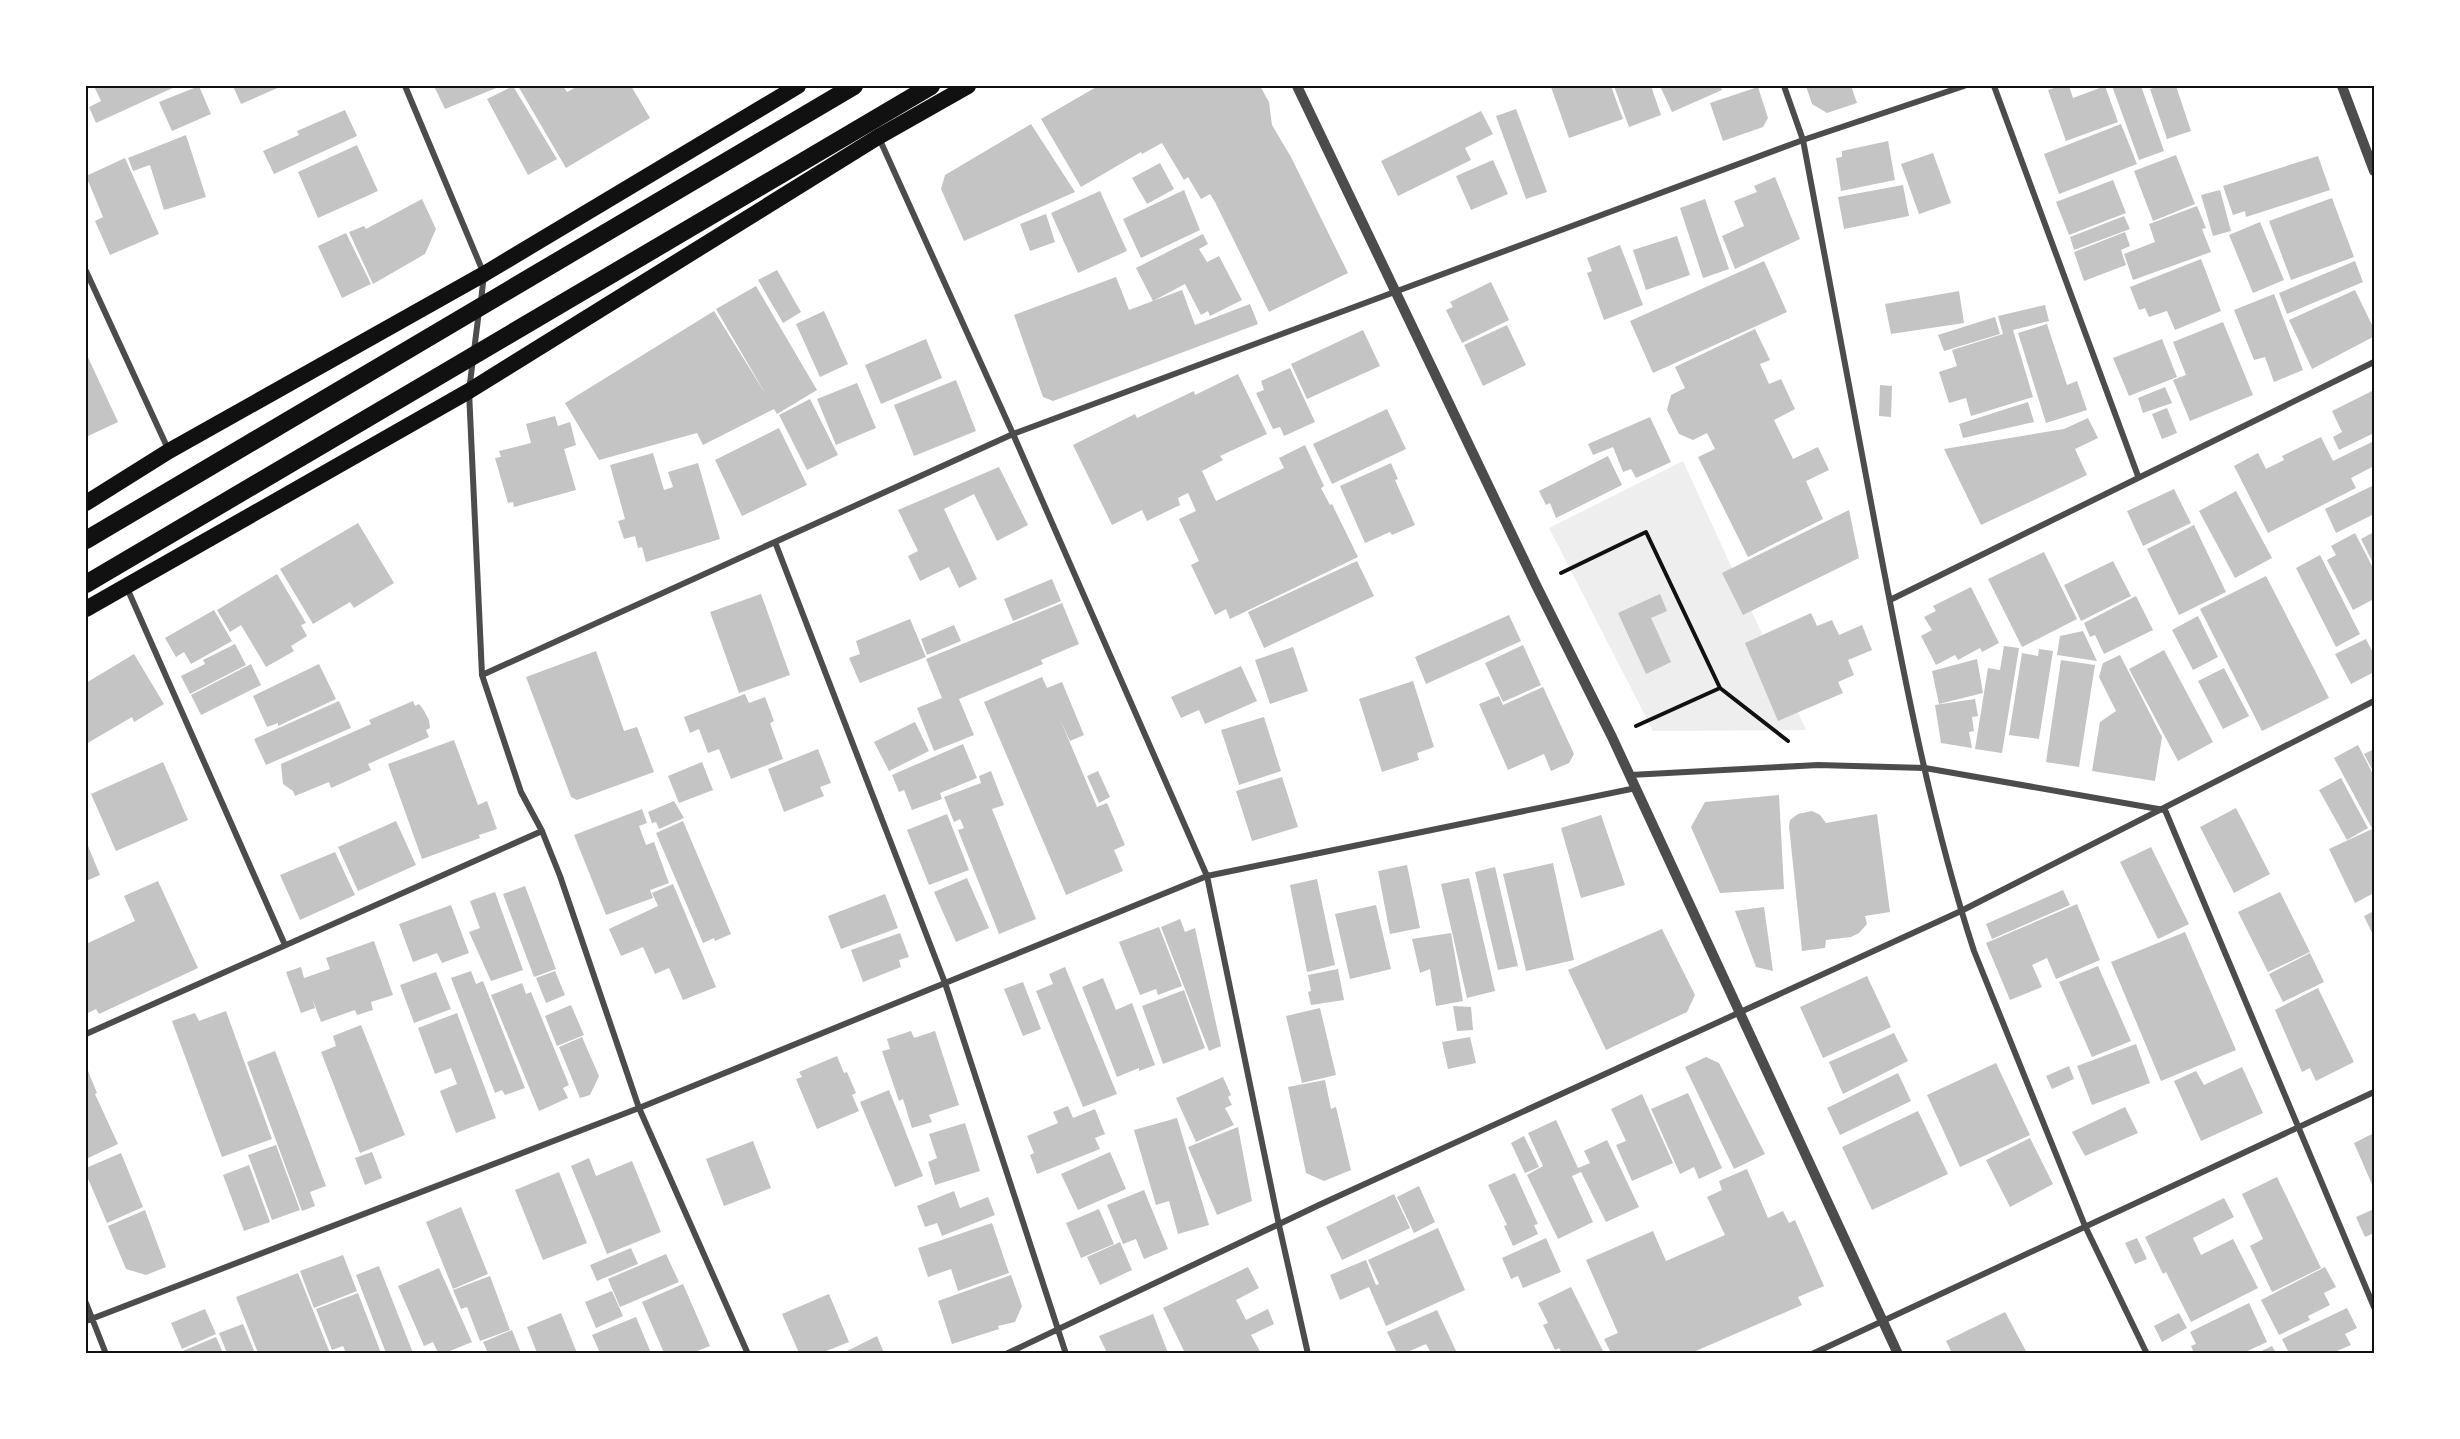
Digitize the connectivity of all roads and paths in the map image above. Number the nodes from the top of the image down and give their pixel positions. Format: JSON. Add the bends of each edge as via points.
{"nodes":[{"id":1,"x":405,"y":86,"type":"edge"},
{"id":2,"x":798,"y":86,"type":"edge"},
{"id":3,"x":854,"y":86,"type":"edge"},
{"id":4,"x":931,"y":86,"type":"edge"},
{"id":5,"x":968,"y":86,"type":"edge"},
{"id":6,"x":1297,"y":86,"type":"edge"},
{"id":7,"x":1784,"y":86,"type":"edge"},
{"id":8,"x":1964,"y":86,"type":"edge"},
{"id":9,"x":1994,"y":86,"type":"edge"},
{"id":10,"x":2342,"y":86,"type":"edge"},
{"id":11,"x":878,"y":137,"type":"junction"},
{"id":12,"x":1803,"y":140,"type":"junction"},
{"id":13,"x":2374,"y":171,"type":"edge"},
{"id":14,"x":86,"y":271,"type":"edge"},
{"id":15,"x":484,"y":274,"type":"junction"},
{"id":16,"x":1396,"y":290,"type":"junction"},
{"id":17,"x":2374,"y":362,"type":"edge"},
{"id":18,"x":469,"y":391,"type":"junction"},
{"id":19,"x":1013,"y":434,"type":"junction"},
{"id":20,"x":169,"y":451,"type":"junction"},
{"id":21,"x":2138,"y":476,"type":"junction"},
{"id":22,"x":86,"y":503,"type":"edge"},
{"id":23,"x":86,"y":540,"type":"edge"},
{"id":24,"x":775,"y":542,"type":"junction"},
{"id":25,"x":86,"y":584,"type":"edge"},
{"id":26,"x":126,"y":585,"type":"junction"},
{"id":27,"x":1536,"y":585,"type":"junction"},
{"id":28,"x":1890,"y":600,"type":"junction"},
{"id":29,"x":86,"y":609,"type":"edge"},
{"id":30,"x":482,"y":675,"type":"junction"},
{"id":31,"x":1720,"y":688,"type":"junction"},
{"id":32,"x":2374,"y":702,"type":"edge"},
{"id":33,"x":1612,"y":737,"type":"junction"},
{"id":34,"x":1818,"y":765,"type":"junction"},
{"id":35,"x":1925,"y":768,"type":"junction"},
{"id":36,"x":1630,"y":775,"type":"junction"},
{"id":37,"x":1636,"y":788,"type":"junction"},
{"id":38,"x":2164,"y":810,"type":"junction"},
{"id":39,"x":542,"y":831,"type":"junction"},
{"id":40,"x":1207,"y":876,"type":"junction"},
{"id":41,"x":1961,"y":911,"type":"junction"},
{"id":42,"x":285,"y":945,"type":"junction"},
{"id":43,"x":945,"y":983,"type":"junction"},
{"id":44,"x":1742,"y":1012,"type":"junction"},
{"id":45,"x":86,"y":1034,"type":"edge"},
{"id":46,"x":2374,"y":1092,"type":"edge"},
{"id":47,"x":639,"y":1108,"type":"junction"},
{"id":48,"x":2298,"y":1127,"type":"junction"},
{"id":49,"x":1279,"y":1226,"type":"junction"},
{"id":50,"x":2085,"y":1226,"type":"junction"},
{"id":51,"x":86,"y":1303,"type":"edge"},
{"id":52,"x":2374,"y":1307,"type":"edge"},
{"id":53,"x":89,"y":1320,"type":"edge"},
{"id":54,"x":1882,"y":1320,"type":"junction"},
{"id":55,"x":1057,"y":1329,"type":"junction"},
{"id":56,"x":106,"y":1353,"type":"edge"},
{"id":57,"x":748,"y":1353,"type":"edge"},
{"id":58,"x":1006,"y":1353,"type":"edge"},
{"id":59,"x":1066,"y":1353,"type":"edge"},
{"id":60,"x":1308,"y":1353,"type":"edge"},
{"id":61,"x":1812,"y":1353,"type":"edge"},
{"id":62,"x":1898,"y":1353,"type":"edge"},
{"id":63,"x":2147,"y":1353,"type":"edge"}],
"edges":[{"from":1,"to":15,"type":"street"},
{"from":2,"to":15,"type":"highway"},
{"from":3,"to":23,"type":"highway"},
{"from":4,"to":25,"type":"highway"},
{"from":5,"to":11,"type":"highway"},
{"from":6,"to":16,"type":"street"},
{"from":7,"to":12,"type":"street"},
{"from":8,"to":12,"type":"street"},
{"from":9,"to":21,"type":"street"},
{"from":10,"to":13,"type":"street"},
{"from":11,"to":18,"type":"highway"},
{"from":11,"to":19,"type":"street"},
{"from":12,"to":16,"type":"street"},
{"from":12,"to":28,"type":"street"},
{"from":14,"to":20,"type":"street"},
{"from":15,"to":18,"type":"street"},
{"from":15,"to":20,"type":"highway"},
{"from":16,"to":19,"type":"street"},
{"from":16,"to":27,"type":"street"},
{"from":17,"to":21,"type":"street"},
{"from":18,"to":26,"type":"highway"},
{"from":18,"to":30,"type":"street"},
{"from":19,"to":24,"type":"street"},
{"from":19,"to":40,"type":"street"},
{"from":20,"to":22,"type":"highway"},
{"from":21,"to":28,"type":"street"},
{"from":24,"to":30,"type":"street"},
{"from":24,"to":43,"type":"street"},
{"from":26,"to":29,"type":"highway"},
{"from":26,"to":42,"type":"street"},
{"from":27,"to":31,"type":"path","via":[[1646,532]]},
{"from":27,"to":33,"type":"street"},
{"from":28,"to":35,"type":"street"},
{"from":30,"to":39,"type":"street","via":[[521,792]]},
{"from":31,"to":33,"type":"path"},
{"from":31,"to":34,"type":"path"},
{"from":32,"to":38,"type":"street"},
{"from":33,"to":36,"type":"street"},
{"from":34,"to":35,"type":"street"},
{"from":34,"to":36,"type":"street"},
{"from":35,"to":38,"type":"street"},
{"from":35,"to":41,"type":"street"},
{"from":36,"to":37,"type":"street"},
{"from":37,"to":40,"type":"street"},
{"from":37,"to":44,"type":"street"},
{"from":38,"to":41,"type":"street"},
{"from":38,"to":48,"type":"street"},
{"from":39,"to":42,"type":"street"},
{"from":39,"to":47,"type":"street"},
{"from":40,"to":43,"type":"street"},
{"from":40,"to":49,"type":"street"},
{"from":41,"to":44,"type":"street"},
{"from":41,"to":50,"type":"street"},
{"from":42,"to":45,"type":"street"},
{"from":43,"to":47,"type":"street"},
{"from":43,"to":55,"type":"street"},
{"from":44,"to":49,"type":"street"},
{"from":44,"to":54,"type":"street"},
{"from":46,"to":48,"type":"street"},
{"from":47,"to":53,"type":"street"},
{"from":47,"to":57,"type":"street"},
{"from":48,"to":50,"type":"street"},
{"from":48,"to":52,"type":"street"},
{"from":49,"to":55,"type":"street"},
{"from":49,"to":60,"type":"street"},
{"from":50,"to":54,"type":"street"},
{"from":50,"to":63,"type":"street"},
{"from":51,"to":53,"type":"street"},
{"from":53,"to":56,"type":"street"},
{"from":54,"to":61,"type":"street"},
{"from":54,"to":62,"type":"street"},
{"from":55,"to":58,"type":"street"},
{"from":55,"to":59,"type":"street"}]}
